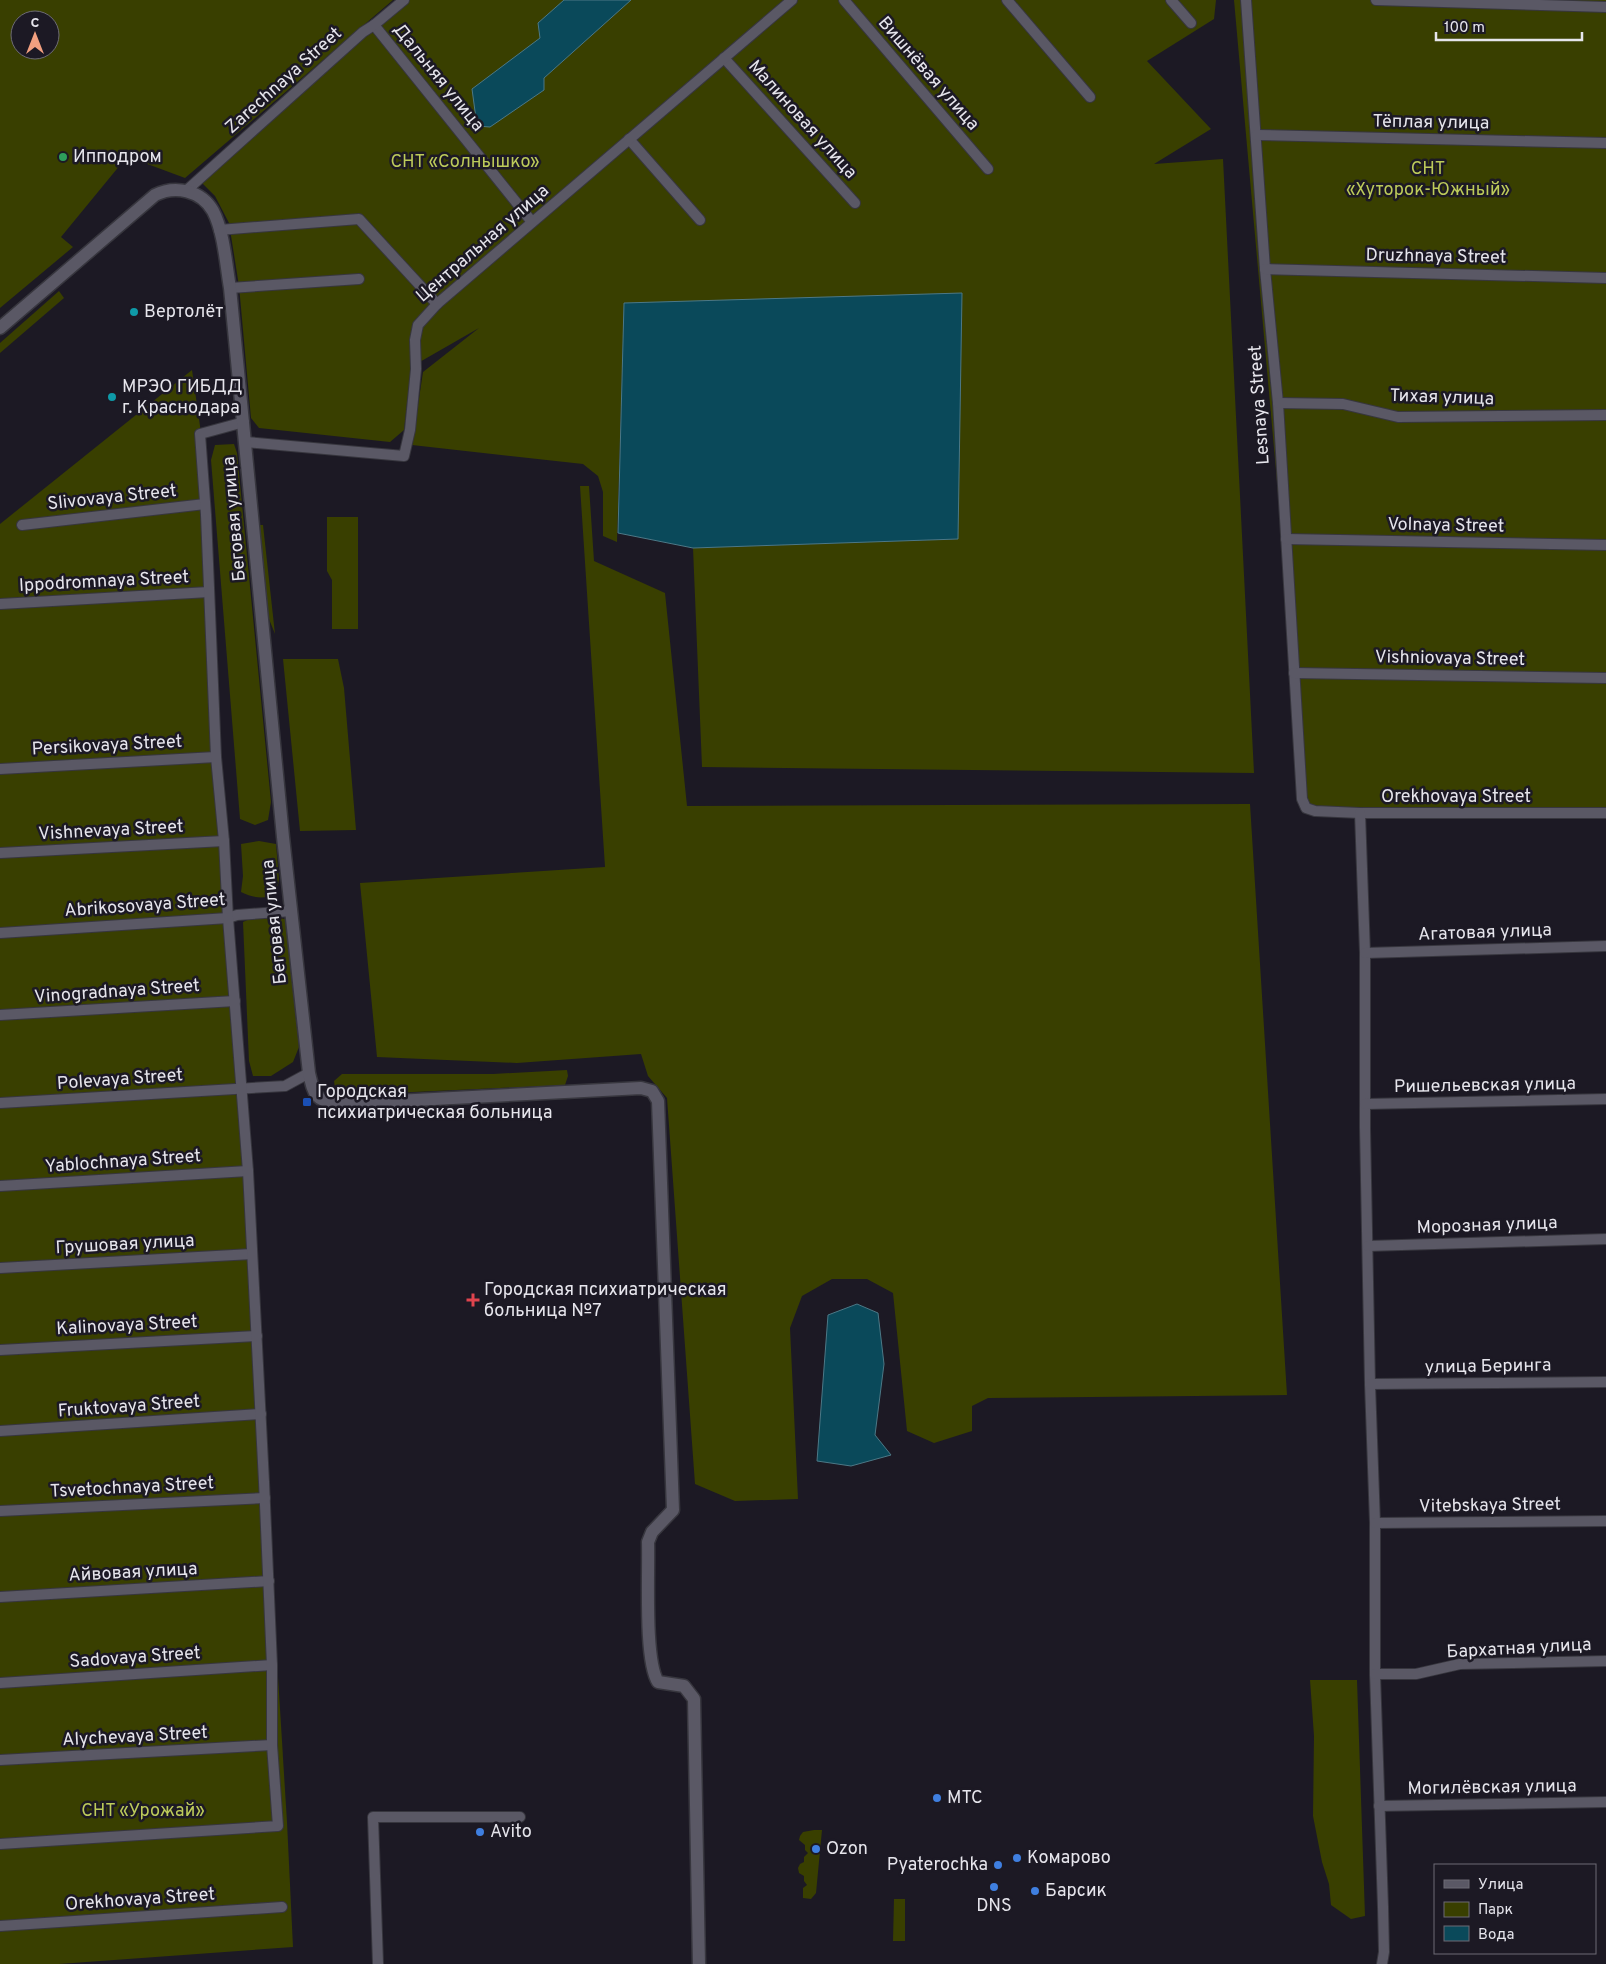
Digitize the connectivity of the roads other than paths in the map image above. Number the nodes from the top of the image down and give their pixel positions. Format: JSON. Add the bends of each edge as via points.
{"nodes":[{"id":1,"x":404,"y":0,"type":"edge"},
{"id":2,"x":792,"y":0,"type":"edge"},
{"id":3,"x":844,"y":0,"type":"edge"},
{"id":4,"x":1007,"y":0,"type":"edge"},
{"id":5,"x":1171,"y":0,"type":"edge"},
{"id":6,"x":1246,"y":0,"type":"edge"},
{"id":7,"x":1376,"y":0,"type":"edge"},
{"id":8,"x":1606,"y":6,"type":"edge"},
{"id":9,"x":1191,"y":23,"type":"dead end"},
{"id":10,"x":374,"y":25,"type":"junction"},
{"id":11,"x":724,"y":58,"type":"junction"},
{"id":12,"x":1090,"y":98,"type":"dead end"},
{"id":13,"x":1256,"y":136,"type":"junction"},
{"id":14,"x":629,"y":139,"type":"junction"},
{"id":15,"x":1606,"y":143,"type":"edge"},
{"id":16,"x":988,"y":169,"type":"dead end"},
{"id":17,"x":187,"y":190,"type":"junction"},
{"id":18,"x":855,"y":204,"type":"dead end"},
{"id":19,"x":700,"y":220,"type":"dead end"},
{"id":20,"x":532,"y":222,"type":"junction"},
{"id":21,"x":219,"y":230,"type":"junction"},
{"id":22,"x":1265,"y":269,"type":"junction"},
{"id":23,"x":1606,"y":278,"type":"edge"},
{"id":24,"x":359,"y":279,"type":"dead end"},
{"id":25,"x":230,"y":288,"type":"junction"},
{"id":26,"x":437,"y":304,"type":"junction"},
{"id":27,"x":0,"y":328,"type":"edge"},
{"id":28,"x":1278,"y":402,"type":"junction"},
{"id":29,"x":1606,"y":415,"type":"edge"},
{"id":30,"x":244,"y":422,"type":"junction"},
{"id":31,"x":246,"y":442,"type":"junction"},
{"id":32,"x":205,"y":504,"type":"junction"},
{"id":33,"x":22,"y":525,"type":"dead end"},
{"id":34,"x":1286,"y":539,"type":"junction"},
{"id":35,"x":1606,"y":545,"type":"edge"},
{"id":36,"x":209,"y":592,"type":"junction"},
{"id":37,"x":0,"y":604,"type":"edge"},
{"id":38,"x":1294,"y":673,"type":"junction"},
{"id":39,"x":1606,"y":678,"type":"edge"},
{"id":40,"x":216,"y":756,"type":"junction"},
{"id":41,"x":0,"y":769,"type":"edge"},
{"id":42,"x":1306,"y":808,"type":"joint"},
{"id":43,"x":1360,"y":813,"type":"junction"},
{"id":44,"x":1606,"y":813,"type":"edge"},
{"id":45,"x":224,"y":841,"type":"junction"},
{"id":46,"x":0,"y":853,"type":"edge"},
{"id":47,"x":292,"y":911,"type":"junction"},
{"id":48,"x":228,"y":918,"type":"junction"},
{"id":49,"x":0,"y":933,"type":"edge"},
{"id":50,"x":1606,"y":946,"type":"edge"},
{"id":51,"x":1365,"y":953,"type":"junction"},
{"id":52,"x":235,"y":1001,"type":"junction"},
{"id":53,"x":0,"y":1015,"type":"edge"},
{"id":54,"x":309,"y":1073,"type":"junction"},
{"id":55,"x":242,"y":1088,"type":"junction"},
{"id":56,"x":1606,"y":1099,"type":"edge"},
{"id":57,"x":0,"y":1103,"type":"edge"},
{"id":58,"x":1365,"y":1104,"type":"junction"},
{"id":59,"x":248,"y":1171,"type":"junction"},
{"id":60,"x":0,"y":1186,"type":"edge"},
{"id":61,"x":1606,"y":1240,"type":"edge"},
{"id":62,"x":1368,"y":1246,"type":"junction"},
{"id":63,"x":252,"y":1254,"type":"junction"},
{"id":64,"x":0,"y":1268,"type":"edge"},
{"id":65,"x":257,"y":1336,"type":"junction"},
{"id":66,"x":0,"y":1350,"type":"edge"},
{"id":67,"x":1606,"y":1382,"type":"edge"},
{"id":68,"x":1370,"y":1384,"type":"junction"},
{"id":69,"x":261,"y":1414,"type":"junction"},
{"id":70,"x":0,"y":1431,"type":"edge"},
{"id":71,"x":265,"y":1498,"type":"junction"},
{"id":72,"x":0,"y":1511,"type":"edge"},
{"id":73,"x":1606,"y":1521,"type":"edge"},
{"id":74,"x":1375,"y":1523,"type":"junction"},
{"id":75,"x":269,"y":1581,"type":"junction"},
{"id":76,"x":0,"y":1597,"type":"edge"},
{"id":77,"x":1606,"y":1661,"type":"edge"},
{"id":78,"x":272,"y":1665,"type":"junction"},
{"id":79,"x":1375,"y":1674,"type":"junction"},
{"id":80,"x":0,"y":1683,"type":"edge"},
{"id":81,"x":272,"y":1746,"type":"junction"},
{"id":82,"x":0,"y":1760,"type":"edge"},
{"id":83,"x":1606,"y":1802,"type":"edge"},
{"id":84,"x":1379,"y":1806,"type":"junction"},
{"id":85,"x":520,"y":1817,"type":"dead end"},
{"id":86,"x":0,"y":1844,"type":"edge"},
{"id":87,"x":282,"y":1907,"type":"dead end"},
{"id":88,"x":0,"y":1926,"type":"edge"},
{"id":89,"x":378,"y":1964,"type":"edge"},
{"id":90,"x":699,"y":1964,"type":"edge"},
{"id":91,"x":1382,"y":1964,"type":"edge"}],
"edges":[{"from":1,"to":10,"type":"street","name":"Zarechnaya Street"},
{"from":2,"to":11,"type":"street","name":"Центральная улица"},
{"from":3,"to":16,"type":"street","name":"Вишнёвая улица"},
{"from":4,"to":12,"type":"street"},
{"from":5,"to":9,"type":"street"},
{"from":6,"to":13,"type":"street","name":"Lesnaya Street"},
{"from":7,"to":8,"type":"street"},
{"from":10,"to":17,"type":"street","name":"Zarechnaya Street"},
{"from":10,"to":20,"type":"street","name":"Дальняя улица"},
{"from":11,"to":14,"type":"street","name":"Центральная улица"},
{"from":11,"to":18,"type":"street","name":"Малиновая улица"},
{"from":13,"to":15,"type":"street","name":"Тёплая улица"},
{"from":13,"to":22,"type":"street","name":"Lesnaya Street"},
{"from":14,"to":19,"type":"street"},
{"from":14,"to":20,"type":"street","name":"Центральная улица"},
{"from":17,"to":21,"type":"street","name":"Беговая улица","via":[[212,210]]},
{"from":17,"to":27,"type":"street","via":[[164,190],[155,195]]},
{"from":20,"to":26,"type":"street","name":"Центральная улица"},
{"from":21,"to":25,"type":"street","name":"Беговая улица"},
{"from":21,"to":26,"type":"street","via":[[359,219]]},
{"from":22,"to":23,"type":"street","name":"Druzhnaya Street"},
{"from":22,"to":28,"type":"street","name":"Lesnaya Street"},
{"from":24,"to":25,"type":"street"},
{"from":25,"to":30,"type":"street","name":"Беговая улица"},
{"from":26,"to":31,"type":"street","name":"Центральная улица","via":[[418,325],[411,421],[404,456]]},
{"from":28,"to":29,"type":"street","name":"Тихая улица","via":[[1343,404],[1398,417]]},
{"from":28,"to":34,"type":"street","name":"Lesnaya Street"},
{"from":30,"to":31,"type":"street","name":"Беговая улица"},
{"from":30,"to":32,"type":"street","via":[[200,434]]},
{"from":31,"to":47,"type":"street","name":"Беговая улица"},
{"from":32,"to":33,"type":"street","name":"Slivovaya Street"},
{"from":32,"to":36,"type":"street"},
{"from":34,"to":35,"type":"street","name":"Volnaya Street"},
{"from":34,"to":38,"type":"street","name":"Lesnaya Street"},
{"from":36,"to":37,"type":"street","name":"Ippodromnaya Street"},
{"from":36,"to":40,"type":"street"},
{"from":38,"to":39,"type":"street","name":"Vishniovaya Street"},
{"from":38,"to":42,"type":"street","name":"Lesnaya Street","via":[[1302,799]]},
{"from":40,"to":41,"type":"street","name":"Persikovaya Street"},
{"from":40,"to":45,"type":"street"},
{"from":42,"to":43,"type":"street","name":"Orekhovaya Street"},
{"from":43,"to":44,"type":"street","name":"Orekhovaya Street"},
{"from":43,"to":51,"type":"street"},
{"from":45,"to":46,"type":"street","name":"Vishnevaya Street"},
{"from":45,"to":48,"type":"street"},
{"from":47,"to":48,"type":"street","name":"Abrikosovaya Street"},
{"from":47,"to":54,"type":"street","name":"Беговая улица"},
{"from":48,"to":49,"type":"street","name":"Abrikosovaya Street"},
{"from":48,"to":52,"type":"street"},
{"from":50,"to":51,"type":"street","name":"Агатовая улица"},
{"from":51,"to":58,"type":"street"},
{"from":52,"to":53,"type":"street","name":"Vinogradnaya Street"},
{"from":52,"to":55,"type":"street"},
{"from":54,"to":55,"type":"street","name":"Polevaya Street","via":[[285,1086]]},
{"from":54,"to":90,"type":"street","name":"Беговая улица","via":[[314,1094],[325,1102],[339,1104],[641,1088],[652,1091],[658,1101],[673,1510],[652,1532],[648,1542],[650,1648],[658,1682],[684,1686],[691,1694]]},
{"from":55,"to":57,"type":"street","name":"Polevaya Street"},
{"from":55,"to":59,"type":"street"},
{"from":56,"to":58,"type":"street","name":"Ришельевская улица"},
{"from":58,"to":62,"type":"street"},
{"from":59,"to":60,"type":"street","name":"Yablochnaya Street"},
{"from":59,"to":63,"type":"street"},
{"from":61,"to":62,"type":"street","name":"Морозная улица"},
{"from":62,"to":68,"type":"street"},
{"from":63,"to":64,"type":"street","name":"Грушовая улица"},
{"from":63,"to":65,"type":"street"},
{"from":65,"to":66,"type":"street","name":"Kalinovaya Street"},
{"from":65,"to":69,"type":"street"},
{"from":67,"to":68,"type":"street","name":"улица Беринга"},
{"from":68,"to":74,"type":"street"},
{"from":69,"to":70,"type":"street","name":"Fruktovaya Street"},
{"from":69,"to":71,"type":"street"},
{"from":71,"to":72,"type":"street","name":"Tsvetochnaya Street"},
{"from":71,"to":75,"type":"street"},
{"from":73,"to":74,"type":"street","name":"Vitebskaya Street"},
{"from":74,"to":79,"type":"street"},
{"from":75,"to":76,"type":"street","name":"Айвовая улица"},
{"from":75,"to":78,"type":"street"},
{"from":77,"to":79,"type":"street","name":"Бархатная улица","via":[[1460,1664],[1416,1674]]},
{"from":78,"to":80,"type":"street","name":"Sadovaya Street"},
{"from":78,"to":81,"type":"street"},
{"from":79,"to":84,"type":"street"},
{"from":81,"to":82,"type":"street","name":"Alychevaya Street"},
{"from":81,"to":86,"type":"street","via":[[278,1826]]},
{"from":83,"to":84,"type":"street","name":"Могилёвская улица"},
{"from":84,"to":91,"type":"street"},
{"from":85,"to":89,"type":"street","via":[[373,1817]]},
{"from":87,"to":88,"type":"street","name":"Orekhovaya Street"}]}
